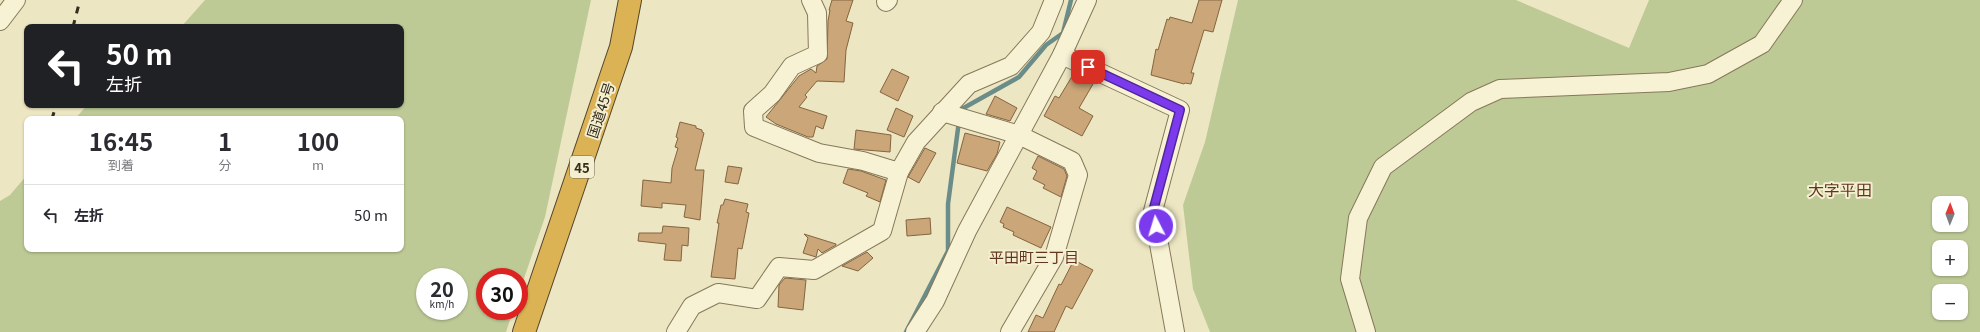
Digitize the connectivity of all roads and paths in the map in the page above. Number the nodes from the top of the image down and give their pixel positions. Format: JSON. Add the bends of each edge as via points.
{"nodes":[{"id":1,"x":16,"y":0,"type":"edge"},
{"id":2,"x":630,"y":0,"type":"edge"},
{"id":3,"x":811,"y":0,"type":"edge"},
{"id":4,"x":1054,"y":0,"type":"edge"},
{"id":5,"x":1087,"y":0,"type":"edge"},
{"id":6,"x":1793,"y":0,"type":"edge"},
{"id":7,"x":0,"y":21,"type":"edge"},
{"id":8,"x":1062,"y":55,"type":"junction"},
{"id":9,"x":953,"y":115,"type":"junction"},
{"id":10,"x":1019,"y":135,"type":"junction"},
{"id":11,"x":899,"y":172,"type":"junction"},
{"id":12,"x":524,"y":332,"type":"edge"},
{"id":13,"x":676,"y":332,"type":"edge"},
{"id":14,"x":915,"y":332,"type":"edge"},
{"id":15,"x":1010,"y":332,"type":"edge"},
{"id":16,"x":1175,"y":332,"type":"edge"},
{"id":17,"x":1366,"y":332,"type":"edge"}],
"edges":[{"from":1,"to":7,"type":"street"},
{"from":2,"to":12,"type":"highway","name":"国道45号","number":"45","via":[[614,69]]},
{"from":3,"to":11,"type":"street","via":[[817,13],[818,54],[792,66],[772,94],[753,111],[754,127],[819,153],[863,161]]},
{"from":4,"to":9,"type":"street","via":[[1041,32],[1011,66],[969,84]]},
{"from":5,"to":8,"type":"street"},
{"from":6,"to":17,"type":"street","via":[[1762,44],[1708,74],[1669,82],[1500,89],[1471,102],[1383,167],[1358,218],[1350,279]]},
{"from":8,"to":10,"type":"street"},
{"from":8,"to":16,"type":"street","via":[[1180,110],[1153,211]]},
{"from":9,"to":10,"type":"street"},
{"from":9,"to":11,"type":"street","via":[[916,142]]},
{"from":10,"to":14,"type":"street","via":[[967,231],[935,301]]},
{"from":10,"to":15,"type":"street","via":[[1072,161],[1078,175],[1054,256]]},
{"from":11,"to":13,"type":"street","via":[[882,231],[814,270],[779,266],[757,299],[718,293],[692,306]]}]}
